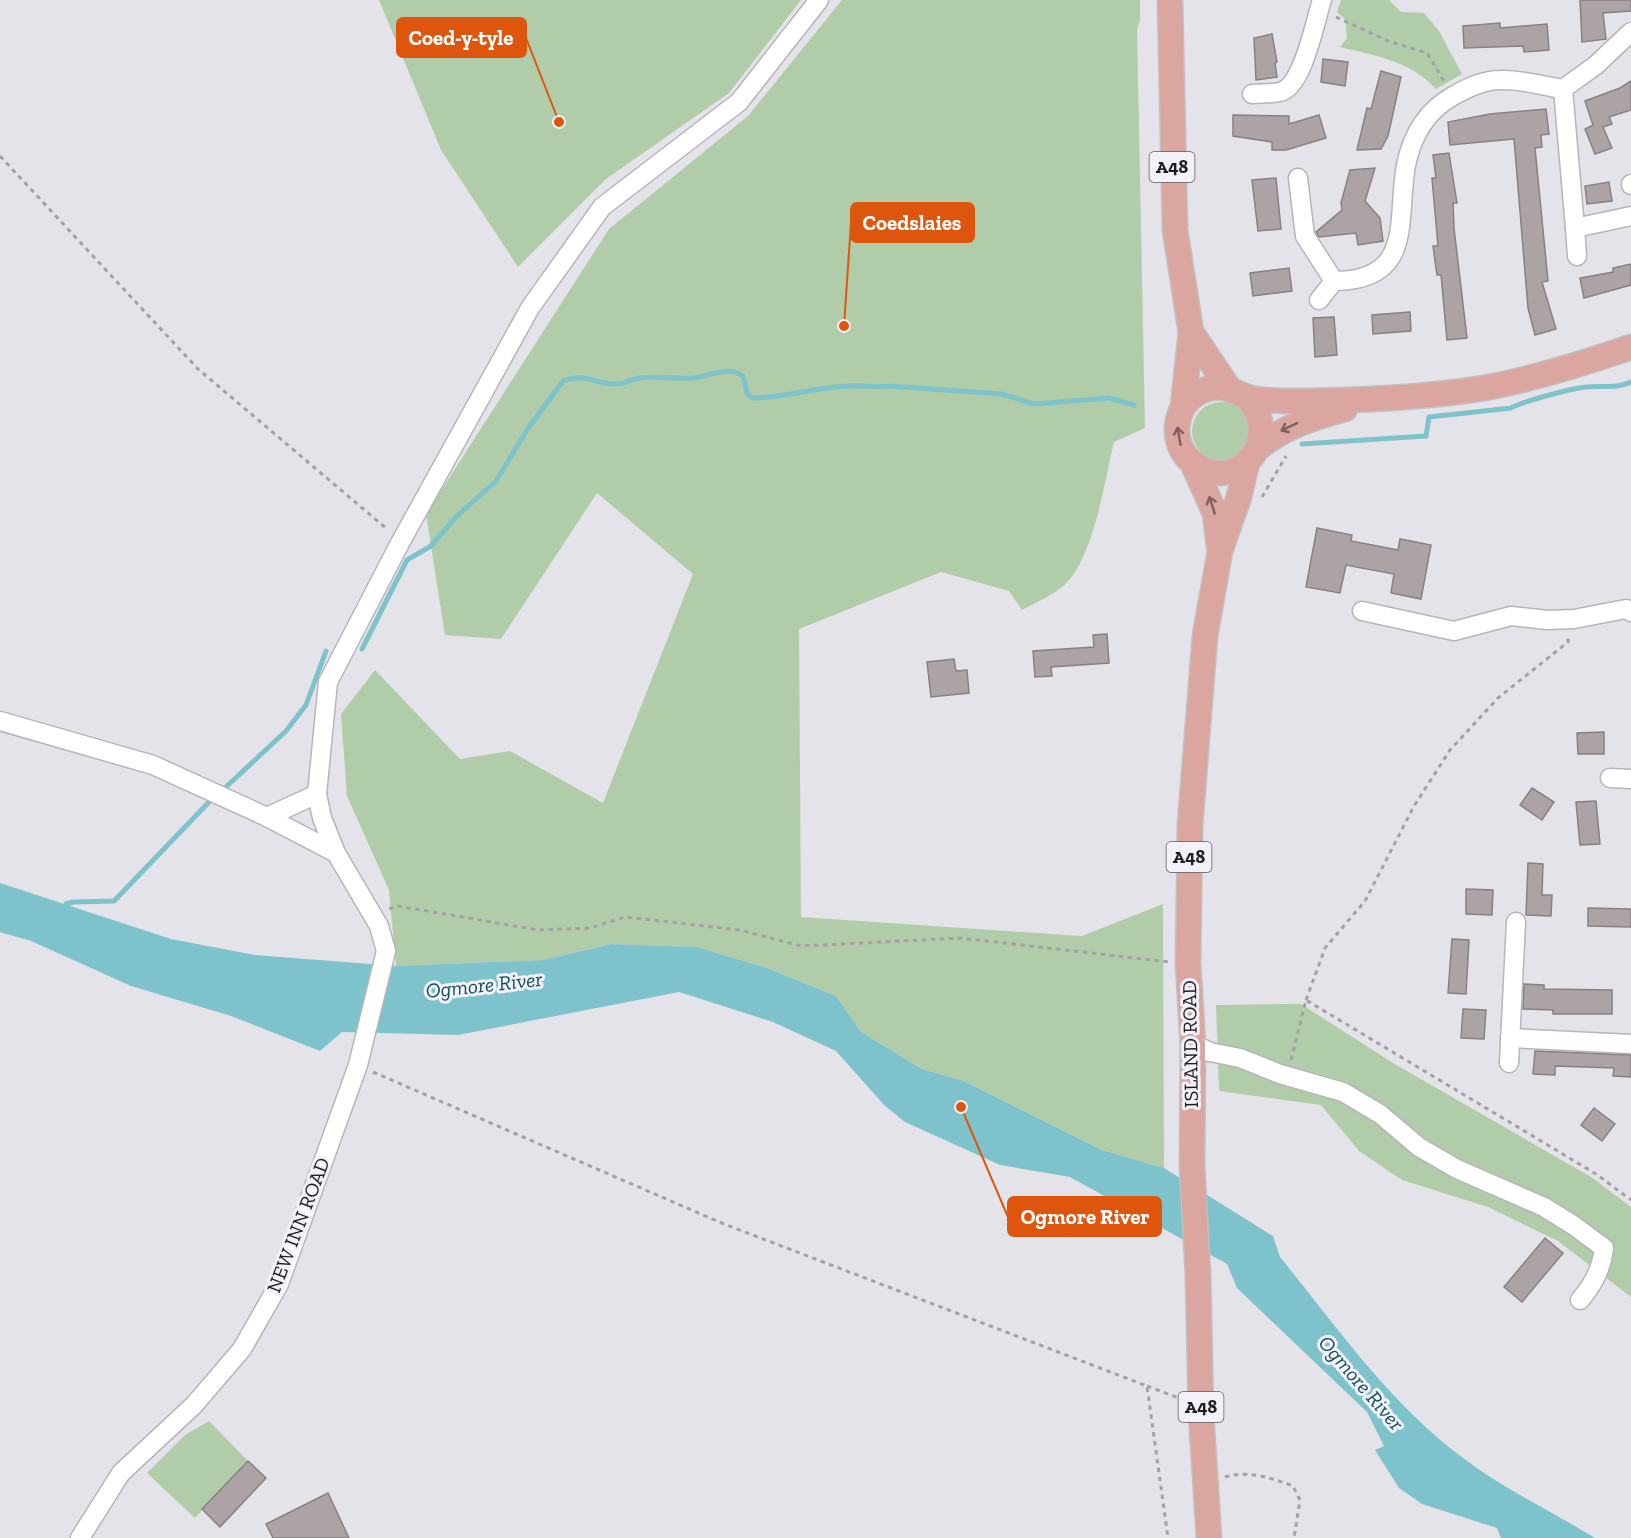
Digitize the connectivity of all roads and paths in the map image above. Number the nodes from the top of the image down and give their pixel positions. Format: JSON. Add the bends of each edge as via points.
{"nodes":[{"id":1,"x":819,"y":0,"type":"edge"},
{"id":2,"x":1170,"y":0,"type":"edge"},
{"id":3,"x":1318,"y":12,"type":"edge"},
{"id":4,"x":1631,"y":32,"type":"edge"},
{"id":5,"x":1563,"y":89,"type":"junction"},
{"id":6,"x":1252,"y":94,"type":"dead end"},
{"id":7,"x":1451,"y":97,"type":"junction"},
{"id":8,"x":0,"y":156,"type":"edge"},
{"id":9,"x":1298,"y":178,"type":"dead end"},
{"id":10,"x":1631,"y":216,"type":"edge"},
{"id":11,"x":1575,"y":228,"type":"junction"},
{"id":12,"x":1577,"y":256,"type":"dead end"},
{"id":13,"x":1334,"y":281,"type":"junction"},
{"id":14,"x":1319,"y":300,"type":"dead end"},
{"id":15,"x":1191,"y":332,"type":"junction"},
{"id":16,"x":1631,"y":347,"type":"edge"},
{"id":17,"x":1238,"y":392,"type":"junction"},
{"id":18,"x":1385,"y":398,"type":"junction"},
{"id":19,"x":1183,"y":406,"type":"junction"},
{"id":20,"x":1290,"y":450,"type":"dead end"},
{"id":21,"x":1253,"y":455,"type":"junction"},
{"id":22,"x":1192,"y":462,"type":"junction"},
{"id":23,"x":1239,"y":497,"type":"junction"},
{"id":24,"x":400,"y":543,"type":"junction"},
{"id":25,"x":1220,"y":551,"type":"junction"},
{"id":26,"x":1362,"y":611,"type":"dead end"},
{"id":27,"x":1628,"y":611,"type":"edge"},
{"id":28,"x":1568,"y":619,"type":"junction"},
{"id":29,"x":0,"y":721,"type":"edge"},
{"id":30,"x":1610,"y":778,"type":"dead end"},
{"id":31,"x":1631,"y":779,"type":"edge"},
{"id":32,"x":317,"y":794,"type":"junction"},
{"id":33,"x":267,"y":817,"type":"junction"},
{"id":34,"x":336,"y":853,"type":"junction"},
{"id":35,"x":373,"y":914,"type":"junction"},
{"id":36,"x":1516,"y":922,"type":"dead end"},
{"id":37,"x":1188,"y":964,"type":"junction"},
{"id":38,"x":1306,"y":1000,"type":"junction"},
{"id":39,"x":1510,"y":1038,"type":"junction"},
{"id":40,"x":1193,"y":1044,"type":"junction"},
{"id":41,"x":1631,"y":1044,"type":"edge"},
{"id":42,"x":1509,"y":1063,"type":"dead end"},
{"id":43,"x":357,"y":1065,"type":"junction"},
{"id":44,"x":1284,"y":1075,"type":"junction"},
{"id":45,"x":1631,"y":1200,"type":"edge"},
{"id":46,"x":1580,"y":1300,"type":"dead end"},
{"id":47,"x":1148,"y":1386,"type":"junction"},
{"id":48,"x":1201,"y":1401,"type":"junction"},
{"id":49,"x":1223,"y":1478,"type":"dead end"},
{"id":50,"x":80,"y":1538,"type":"edge"},
{"id":51,"x":1168,"y":1538,"type":"edge"},
{"id":52,"x":1209,"y":1538,"type":"edge"},
{"id":53,"x":1294,"y":1538,"type":"edge"}],
"edges":[{"from":1,"to":24,"type":"street","via":[[739,102],[602,207],[530,308]]},
{"from":2,"to":15,"type":"main road","number":"A48","via":[[1175,230]]},
{"from":3,"to":6,"type":"street","via":[[1293,84],[1282,92]]},
{"from":3,"to":7,"type":"path","via":[[1427,53]]},
{"from":4,"to":5,"type":"street"},
{"from":5,"to":7,"type":"street","via":[[1498,80],[1468,87]]},
{"from":5,"to":11,"type":"street"},
{"from":7,"to":13,"type":"street","via":[[1422,122],[1410,147],[1396,252],[1374,274],[1353,281]]},
{"from":8,"to":24,"type":"path","via":[[198,369]]},
{"from":9,"to":13,"type":"street","via":[[1305,236]]},
{"from":10,"to":11,"type":"street"},
{"from":11,"to":12,"type":"street"},
{"from":13,"to":14,"type":"street"},
{"from":15,"to":17,"type":"main road","number":"A48"},
{"from":15,"to":19,"type":"main road","number":"A48"},
{"from":16,"to":18,"type":"main road","via":[[1572,367],[1498,385]]},
{"from":17,"to":18,"type":"main road","via":[[1308,401]]},
{"from":17,"to":19,"type":"main road","via":[[1203,390]]},
{"from":17,"to":21,"type":"main road","via":[[1260,415],[1262,436]]},
{"from":18,"to":21,"type":"main road","one_way":true,"via":[[1301,421],[1281,430]]},
{"from":22,"to":19,"type":"main road","one_way":true,"via":[[1178,441],[1176,429]]},
{"from":20,"to":23,"type":"path","via":[[1257,504]]},
{"from":21,"to":22,"type":"main road","via":[[1226,472],[1202,469]]},
{"from":21,"to":23,"type":"main road","name":"ISLAND ROAD","number":"A48"},
{"from":25,"to":22,"type":"main road","name":"ISLAND ROAD","number":"A48","one_way":true,"via":[[1215,513]]},
{"from":23,"to":25,"type":"main road","name":"ISLAND ROAD","number":"A48"},
{"from":24,"to":32,"type":"street","via":[[328,682]]},
{"from":25,"to":37,"type":"main road","name":"ISLAND ROAD","number":"A48","via":[[1205,636],[1196,731]]},
{"from":26,"to":28,"type":"street","via":[[1455,631],[1511,616]]},
{"from":27,"to":28,"type":"street"},
{"from":28,"to":38,"type":"path","via":[[1568,642],[1498,698],[1450,750],[1414,806],[1365,901],[1326,948]]},
{"from":29,"to":33,"type":"street","via":[[153,765]]},
{"from":30,"to":31,"type":"street"},
{"from":32,"to":33,"type":"street"},
{"from":32,"to":34,"type":"street"},
{"from":33,"to":34,"type":"street"},
{"from":34,"to":35,"type":"street"},
{"from":35,"to":37,"type":"path","via":[[399,906],[538,930],[590,928],[625,917],[740,930],[801,946],[961,938]]},
{"from":35,"to":43,"type":"street","name":"NEW INN ROAD","via":[[386,951]]},
{"from":36,"to":39,"type":"street"},
{"from":37,"to":40,"type":"main road","name":"ISLAND ROAD","number":"A48"},
{"from":38,"to":44,"type":"path","via":[[1295,1050]]},
{"from":38,"to":45,"type":"path","via":[[1596,1174]]},
{"from":39,"to":41,"type":"street"},
{"from":39,"to":42,"type":"street"},
{"from":40,"to":44,"type":"street"},
{"from":40,"to":48,"type":"main road","name":"ISLAND ROAD","number":"A48","via":[[1192,1165]]},
{"from":43,"to":47,"type":"path","via":[[724,1224]]},
{"from":43,"to":50,"type":"street","name":"NEW INN ROAD","via":[[279,1284],[242,1349],[194,1405],[122,1473]]},
{"from":44,"to":46,"type":"street","via":[[1343,1092],[1380,1114],[1419,1147],[1544,1208],[1590,1237],[1604,1248],[1602,1261]]},
{"from":47,"to":48,"type":"path","via":[[1178,1398]]},
{"from":47,"to":51,"type":"path"},
{"from":48,"to":52,"type":"main road","name":"ISLAND ROAD","number":"A48"},
{"from":49,"to":53,"type":"path","via":[[1237,1474],[1268,1476],[1293,1486],[1300,1500]]}]}
